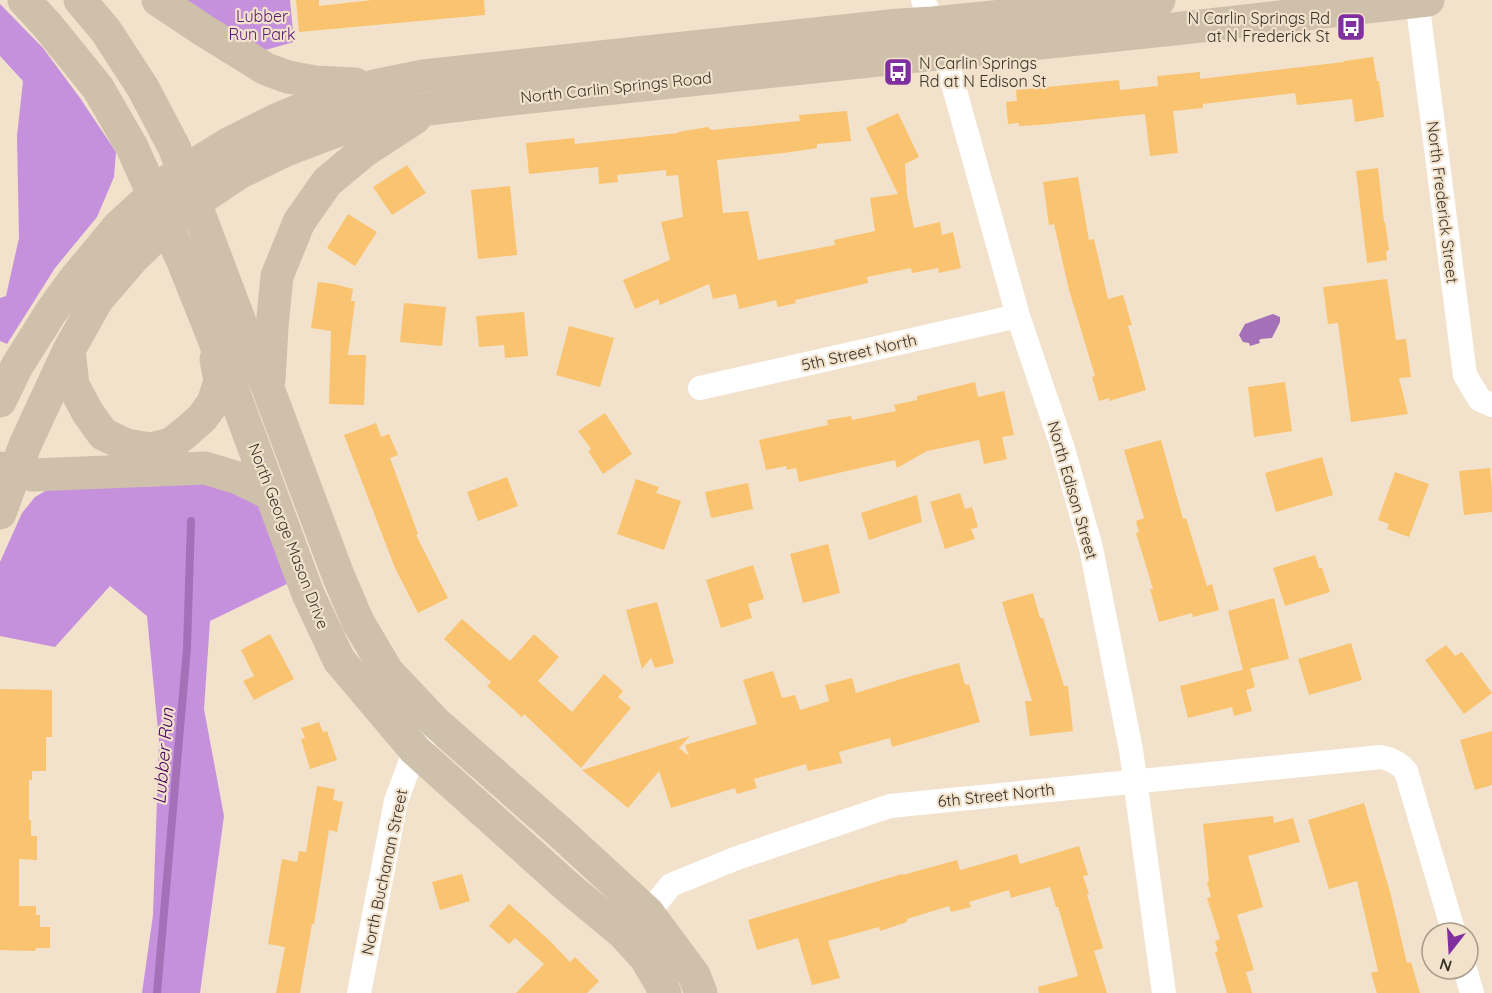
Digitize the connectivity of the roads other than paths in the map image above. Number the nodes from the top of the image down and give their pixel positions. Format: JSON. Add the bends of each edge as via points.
{"nodes":[{"id":1,"x":24,"y":0,"type":"edge"},
{"id":2,"x":80,"y":0,"type":"edge"},
{"id":3,"x":158,"y":0,"type":"edge"},
{"id":4,"x":1159,"y":0,"type":"edge"},
{"id":5,"x":1421,"y":0,"type":"edge"},
{"id":6,"x":933,"y":25,"type":"edge"},
{"id":7,"x":374,"y":86,"type":"junction"},
{"id":8,"x":428,"y":109,"type":"junction"},
{"id":9,"x":234,"y":158,"type":"junction"},
{"id":10,"x":1018,"y":316,"type":"junction"},
{"id":11,"x":212,"y":334,"type":"junction"},
{"id":12,"x":69,"y":350,"type":"junction"},
{"id":13,"x":268,"y":388,"type":"junction"},
{"id":14,"x":700,"y":388,"type":"dead end"},
{"id":15,"x":0,"y":401,"type":"edge"},
{"id":16,"x":1486,"y":403,"type":"edge"},
{"id":17,"x":8,"y":470,"type":"edge"},
{"id":18,"x":271,"y":494,"type":"junction"},
{"id":19,"x":0,"y":513,"type":"edge"},
{"id":20,"x":436,"y":723,"type":"junction"},
{"id":21,"x":415,"y":750,"type":"junction"},
{"id":22,"x":1137,"y":782,"type":"junction"},
{"id":23,"x":1450,"y":921,"type":"edge"},
{"id":24,"x":635,"y":923,"type":"junction"},
{"id":25,"x":359,"y":993,"type":"edge"},
{"id":26,"x":665,"y":993,"type":"edge"},
{"id":27,"x":702,"y":993,"type":"edge"},
{"id":28,"x":1164,"y":993,"type":"edge"}],
"edges":[{"from":1,"to":11,"type":"main road","name":"North George Mason Drive","via":[[98,88],[132,147]]},
{"from":2,"to":13,"type":"main road","name":"North George Mason Drive","via":[[143,88],[174,147]]},
{"from":3,"to":7,"type":"main road","via":[[266,69],[288,78]]},
{"from":4,"to":6,"type":"main road","name":"North Carlin Springs Road"},
{"from":5,"to":6,"type":"main road","name":"North Carlin Springs Road","via":[[1183,28]]},
{"from":5,"to":16,"type":"street","name":"North Frederick Street","via":[[1465,375]]},
{"from":6,"to":7,"type":"main road","name":"North Carlin Springs Road","via":[[899,25],[509,66]]},
{"from":6,"to":8,"type":"main road","name":"North Carlin Springs Road","via":[[520,98]]},
{"from":6,"to":10,"type":"street","name":"North Edison Street"},
{"from":7,"to":9,"type":"main road","name":"North Carlin Springs Road","via":[[276,120]]},
{"from":8,"to":9,"type":"main road","name":"North Carlin Springs Road","via":[[336,131],[286,150]]},
{"from":8,"to":13,"type":"main road","via":[[363,152],[327,182],[299,222],[277,276]]},
{"from":9,"to":12,"type":"main road","name":"North Carlin Springs Road","via":[[133,258],[97,300]]},
{"from":9,"to":15,"type":"main road","name":"North Carlin Springs Road","via":[[168,181],[118,227],[51,312]]},
{"from":10,"to":14,"type":"street","name":"5th Street North"},
{"from":10,"to":22,"type":"street","name":"North Edison Street","via":[[1063,449],[1091,548]]},
{"from":11,"to":12,"type":"main road","via":[[220,381],[213,403],[202,418],[171,444],[151,449],[126,445],[103,434],[73,385]]},
{"from":11,"to":18,"type":"main road","name":"North George Mason Drive"},
{"from":12,"to":17,"type":"main road","name":"North Carlin Springs Road","via":[[25,445]]},
{"from":13,"to":20,"type":"main road","name":"North George Mason Drive","via":[[358,622],[387,671]]},
{"from":17,"to":18,"type":"main road","via":[[41,474],[205,468]]},
{"from":17,"to":19,"type":"main road","name":"North Carlin Springs Road"},
{"from":18,"to":21,"type":"main road","name":"North George Mason Drive","via":[[308,594],[339,660]]},
{"from":20,"to":21,"type":"street","name":"North Buchanan Street"},
{"from":20,"to":24,"type":"main road","name":"North George Mason Drive","via":[[562,834]]},
{"from":21,"to":24,"type":"main road","name":"North George Mason Drive","via":[[570,889]]},
{"from":21,"to":25,"type":"street","name":"North Buchanan Street","via":[[396,801]]},
{"from":22,"to":23,"type":"street","name":"6th Street North","via":[[1389,759],[1406,771]]},
{"from":22,"to":24,"type":"street","name":"6th Street North","via":[[890,806],[737,858],[671,885]]},
{"from":22,"to":28,"type":"street","name":"North Edison Street"},
{"from":24,"to":26,"type":"main road","name":"North George Mason Drive","via":[[645,957]]},
{"from":24,"to":27,"type":"main road","name":"North George Mason Drive","via":[[694,975]]}]}
